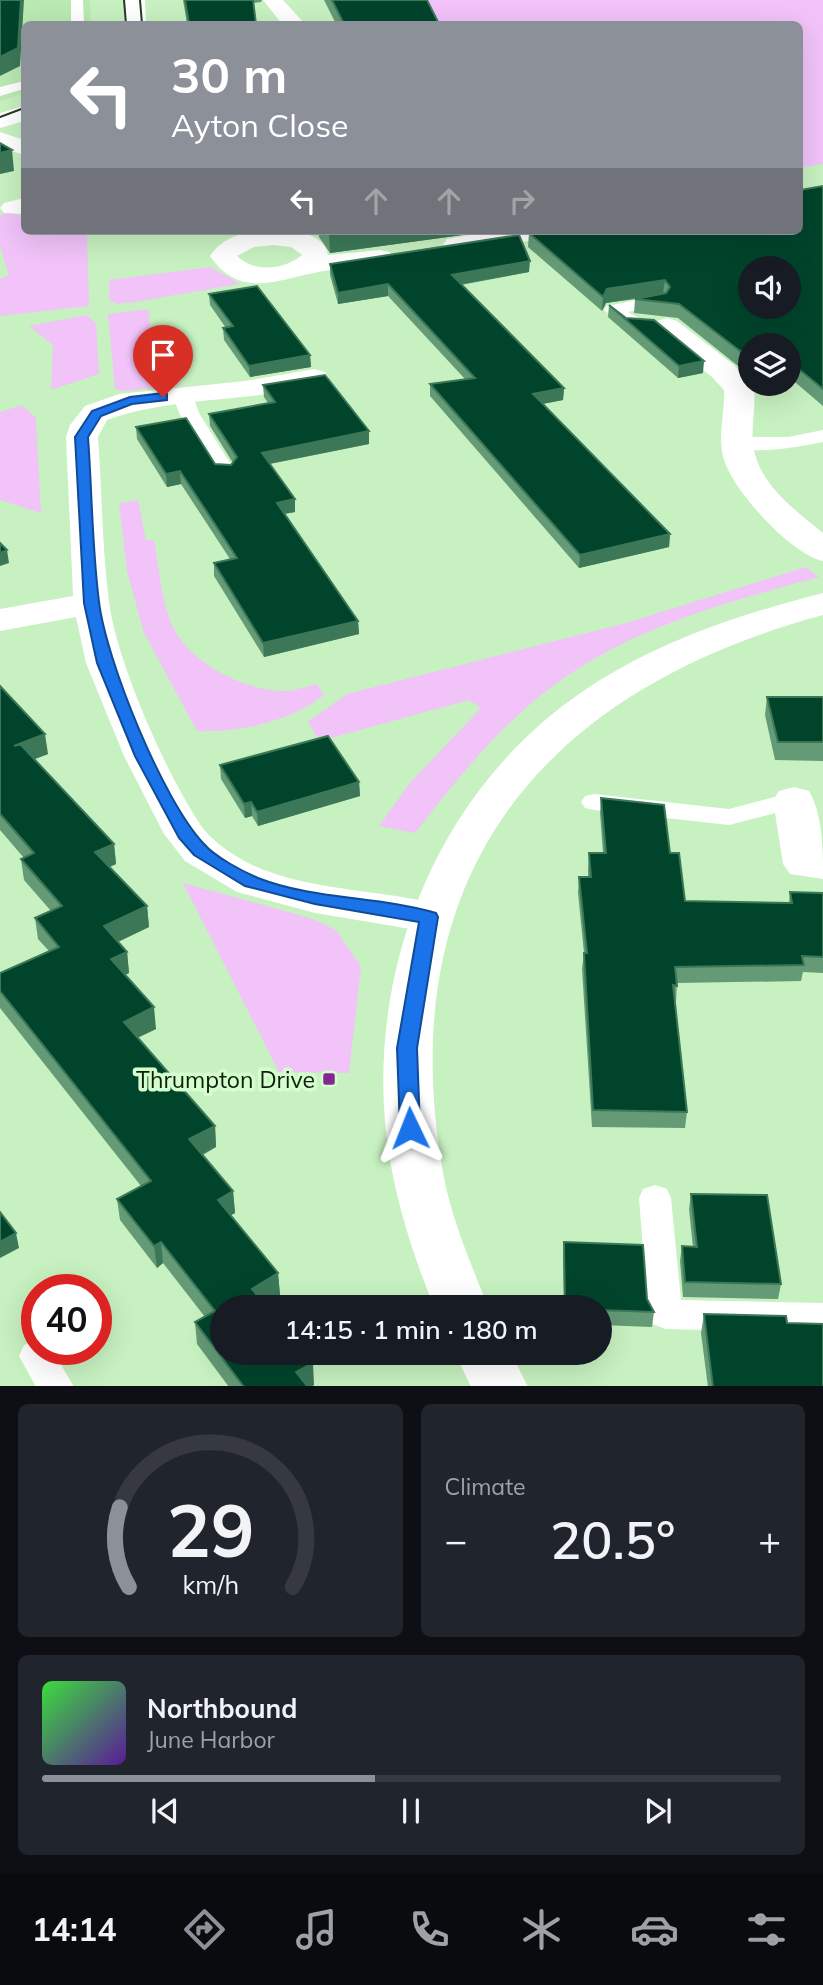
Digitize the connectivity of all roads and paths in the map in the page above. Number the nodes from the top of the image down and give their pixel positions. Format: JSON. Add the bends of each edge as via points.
{"nodes":[{"id":1,"x":77,"y":0,"type":"edge"},
{"id":2,"x":135,"y":0,"type":"edge"},
{"id":3,"x":273,"y":0,"type":"edge"},
{"id":4,"x":78,"y":21,"type":"edge"},
{"id":5,"x":136,"y":21,"type":"edge"},
{"id":6,"x":291,"y":21,"type":"edge"},
{"id":7,"x":21,"y":86,"type":"edge"},
{"id":8,"x":0,"y":92,"type":"edge"},
{"id":9,"x":21,"y":114,"type":"edge"},
{"id":10,"x":0,"y":121,"type":"edge"},
{"id":11,"x":0,"y":139,"type":"edge"},
{"id":12,"x":21,"y":147,"type":"edge"},
{"id":13,"x":283,"y":235,"type":"edge"},
{"id":14,"x":294,"y":235,"type":"edge"},
{"id":15,"x":508,"y":235,"type":"edge"},
{"id":16,"x":432,"y":250,"type":"edge"},
{"id":17,"x":405,"y":254,"type":"edge"},
{"id":18,"x":309,"y":265,"type":"junction"},
{"id":19,"x":662,"y":314,"type":"edge"},
{"id":20,"x":314,"y":378,"type":"edge"},
{"id":21,"x":183,"y":396,"type":"junction"},
{"id":22,"x":823,"y":436,"type":"edge"},
{"id":23,"x":737,"y":443,"type":"junction"},
{"id":24,"x":225,"y":471,"type":"edge"},
{"id":25,"x":823,"y":551,"type":"edge"},
{"id":26,"x":91,"y":603,"type":"junction"},
{"id":27,"x":823,"y":604,"type":"edge"},
{"id":28,"x":0,"y":620,"type":"edge"},
{"id":29,"x":794,"y":800,"type":"joint"},
{"id":30,"x":594,"y":802,"type":"dead end"},
{"id":31,"x":823,"y":865,"type":"edge"},
{"id":32,"x":429,"y":917,"type":"junction"},
{"id":33,"x":655,"y":1198,"type":"dead end"},
{"id":34,"x":457,"y":1295,"type":"edge"},
{"id":35,"x":823,"y":1318,"type":"edge"},
{"id":36,"x":43,"y":1365,"type":"edge"},
{"id":37,"x":489,"y":1365,"type":"edge"},
{"id":38,"x":55,"y":1386,"type":"edge"},
{"id":39,"x":500,"y":1386,"type":"edge"}],
"edges":[{"from":1,"to":4,"type":"lane"},
{"from":2,"to":5,"type":"street"},
{"from":3,"to":6,"type":"street"},
{"from":7,"to":8,"type":"lane"},
{"from":9,"to":10,"type":"street"},
{"from":11,"to":12,"type":"street"},
{"from":13,"to":18,"type":"street","via":[[249,239],[230,247],[223,256],[227,265],[260,275]]},
{"from":14,"to":18,"type":"street","via":[[315,251]]},
{"from":15,"to":16,"type":"street"},
{"from":17,"to":18,"type":"street"},
{"from":19,"to":23,"type":"street","via":[[739,389]]},
{"from":20,"to":21,"type":"street"},
{"from":21,"to":24,"type":"lane","via":[[188,413]]},
{"from":21,"to":26,"type":"street","via":[[142,398],[112,406],[96,413],[86,425],[82,437]]},
{"from":22,"to":23,"type":"lane","via":[[788,443]]},
{"from":23,"to":25,"type":"street","via":[[741,465],[756,488]]},
{"from":26,"to":28,"type":"street"},
{"from":26,"to":32,"type":"street","via":[[118,699],[185,834],[200,851],[252,882]]},
{"from":27,"to":32,"type":"street","via":[[721,633],[675,652],[580,713],[526,759],[472,829]]},
{"from":29,"to":30,"type":"lane","via":[[729,817]]},
{"from":29,"to":31,"type":"street","via":[[805,864]]},
{"from":32,"to":34,"type":"street","via":[[407,1048],[410,1128],[424,1206]]},
{"from":33,"to":35,"type":"lane","via":[[665,1314]]},
{"from":36,"to":38,"type":"lane"},
{"from":37,"to":39,"type":"street"}]}
